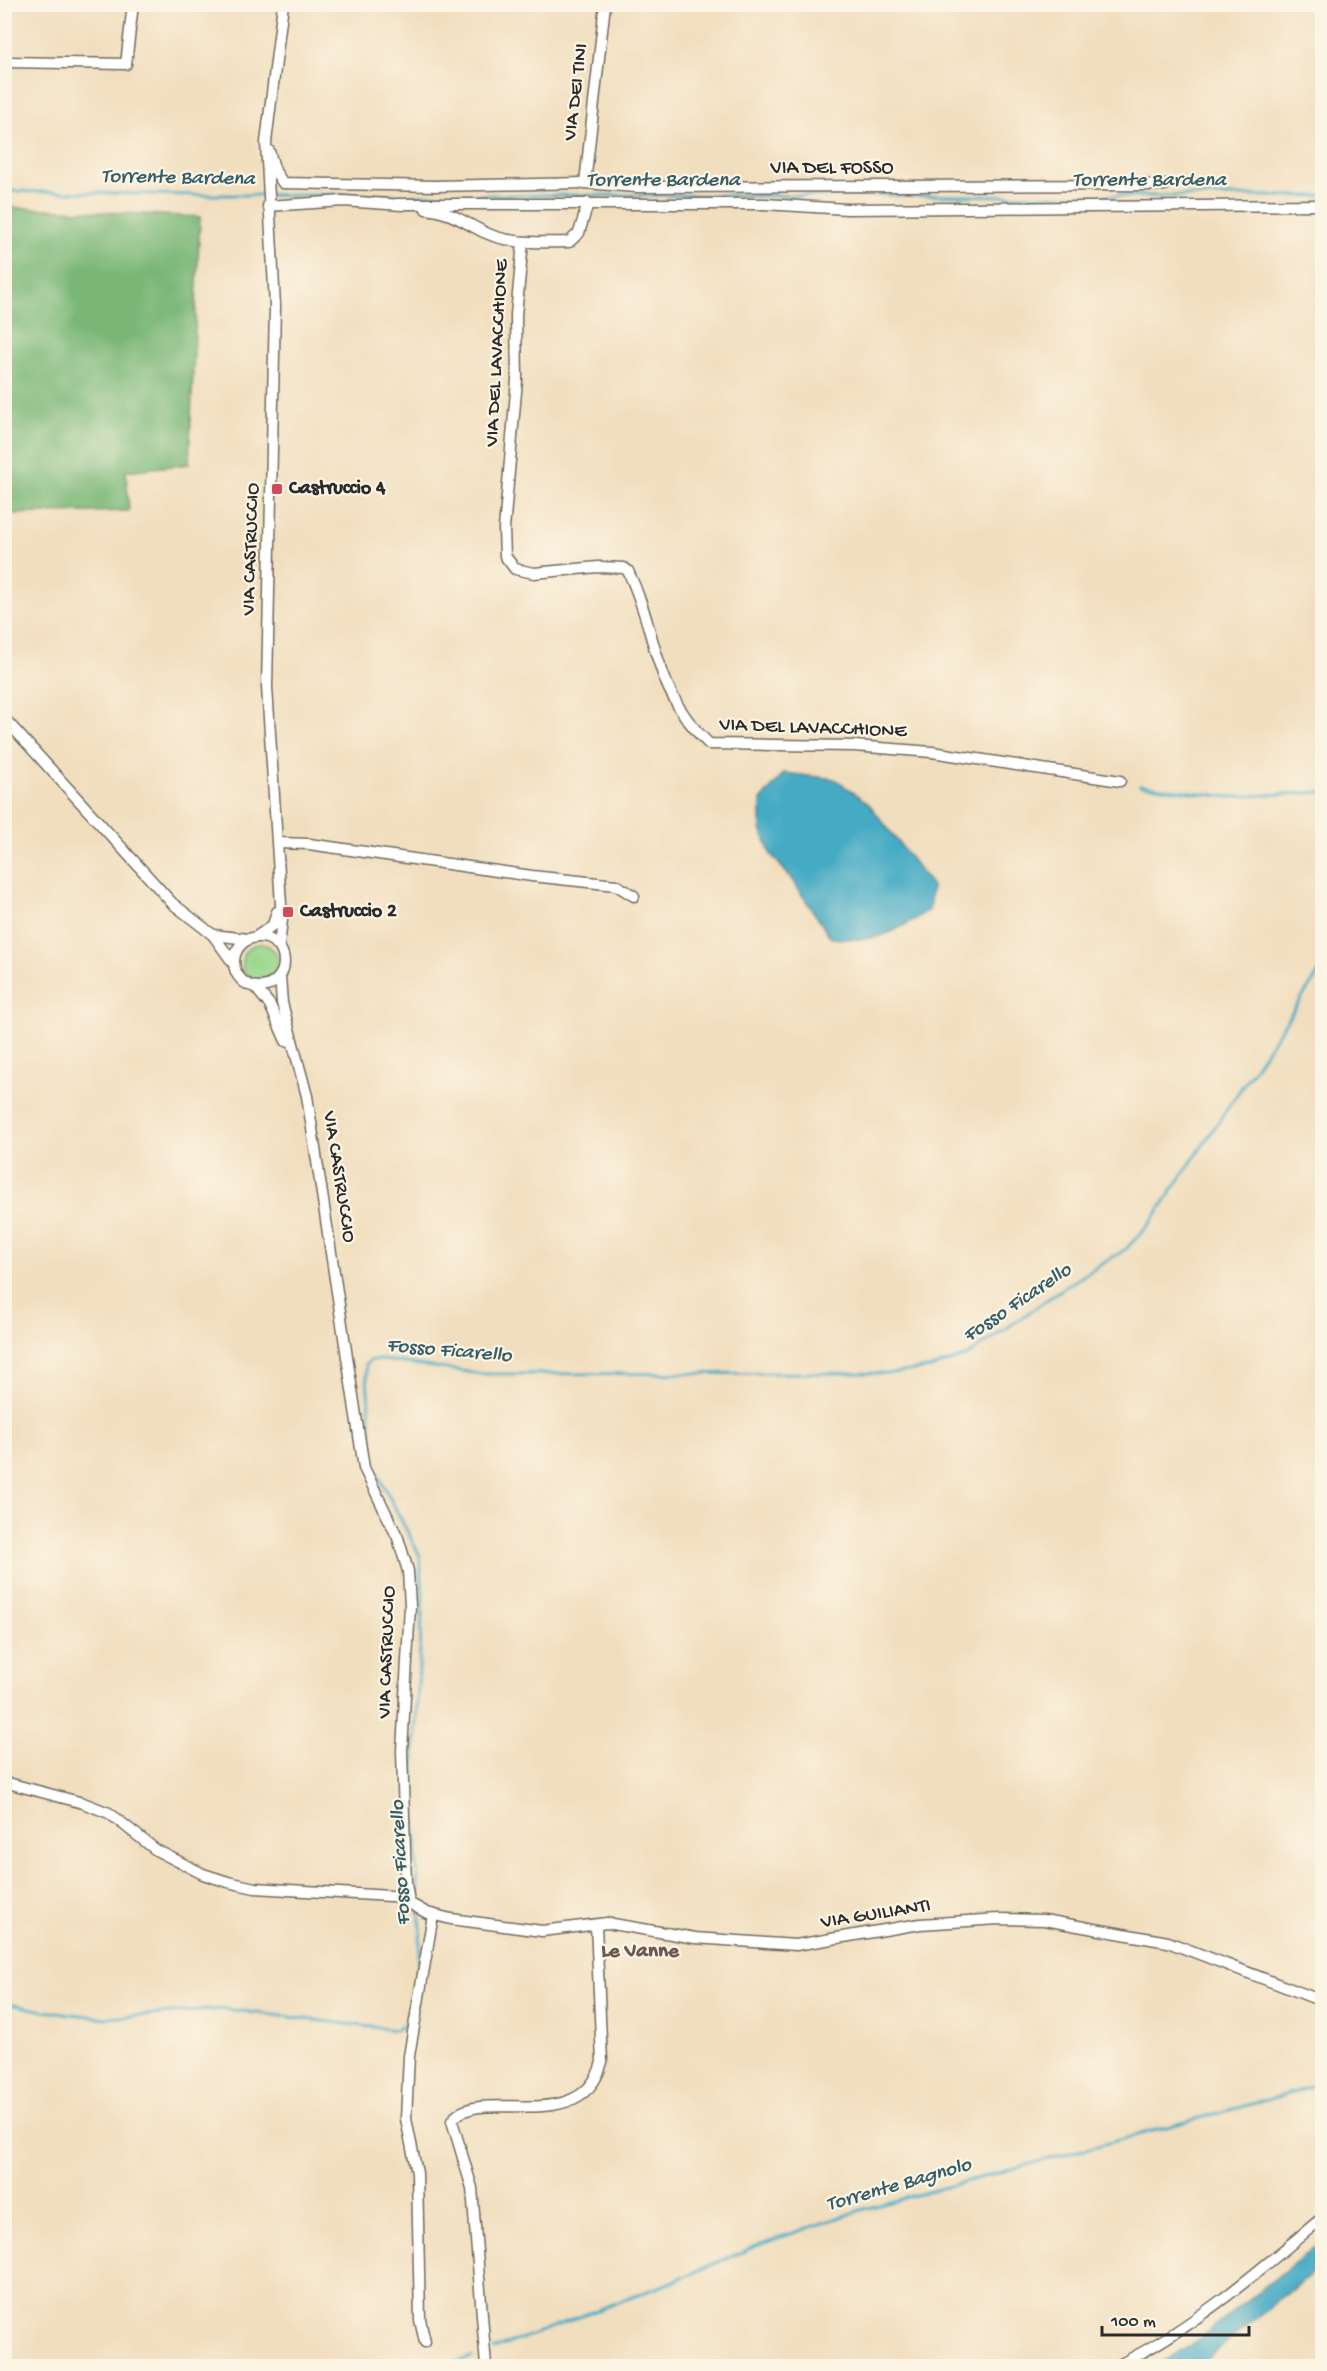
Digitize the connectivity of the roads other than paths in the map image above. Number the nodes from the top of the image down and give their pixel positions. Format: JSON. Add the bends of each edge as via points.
{"nodes":[{"id":1,"x":133,"y":4,"type":"edge"},
{"id":2,"x":283,"y":4,"type":"edge"},
{"id":3,"x":605,"y":4,"type":"edge"},
{"id":4,"x":4,"y":62,"type":"edge"},
{"id":5,"x":266,"y":142,"type":"junction"},
{"id":6,"x":585,"y":183,"type":"junction"},
{"id":7,"x":1165,"y":185,"type":"dead end"},
{"id":8,"x":588,"y":203,"type":"junction"},
{"id":9,"x":397,"y":204,"type":"junction"},
{"id":10,"x":1323,"y":205,"type":"edge"},
{"id":11,"x":268,"y":206,"type":"junction"},
{"id":12,"x":523,"y":242,"type":"junction"},
{"id":13,"x":4,"y":718,"type":"edge"},
{"id":14,"x":1120,"y":781,"type":"dead end"},
{"id":15,"x":278,"y":843,"type":"junction"},
{"id":16,"x":279,"y":893,"type":"junction"},
{"id":17,"x":634,"y":896,"type":"dead end"},
{"id":18,"x":213,"y":935,"type":"junction"},
{"id":19,"x":252,"y":938,"type":"junction"},
{"id":20,"x":279,"y":946,"type":"junction"},
{"id":21,"x":234,"y":963,"type":"junction"},
{"id":22,"x":280,"y":976,"type":"junction"},
{"id":23,"x":255,"y":987,"type":"junction"},
{"id":24,"x":297,"y":1063,"type":"junction"},
{"id":25,"x":4,"y":1782,"type":"edge"},
{"id":26,"x":407,"y":1898,"type":"junction"},
{"id":27,"x":430,"y":1914,"type":"junction"},
{"id":28,"x":596,"y":1925,"type":"junction"},
{"id":29,"x":1323,"y":2001,"type":"edge"},
{"id":30,"x":1323,"y":2218,"type":"edge"},
{"id":31,"x":425,"y":2342,"type":"dead end"},
{"id":32,"x":486,"y":2367,"type":"edge"},
{"id":33,"x":1117,"y":2367,"type":"edge"}],
"edges":[{"from":1,"to":4,"type":"street","via":[[126,64]]},
{"from":2,"to":5,"type":"street","name":"VIA CASTRUCCIO"},
{"from":3,"to":6,"type":"street","name":"VIA DEI TINI"},
{"from":5,"to":6,"type":"street","name":"VIA DEL FOSSO","via":[[283,183]]},
{"from":5,"to":11,"type":"street","name":"VIA CASTRUCCIO"},
{"from":6,"to":7,"type":"street","name":"VIA DEL FOSSO","via":[[636,187]]},
{"from":8,"to":9,"type":"street"},
{"from":8,"to":10,"type":"street","via":[[764,204],[848,209]]},
{"from":8,"to":12,"type":"street","via":[[584,223],[573,241]]},
{"from":9,"to":11,"type":"street","via":[[343,201]]},
{"from":9,"to":12,"type":"street","via":[[444,211],[487,233]]},
{"from":11,"to":15,"type":"street","name":"VIA CASTRUCCIO","via":[[275,306],[267,687]]},
{"from":12,"to":14,"type":"street","name":"VIA DEL LAVACCHIONE","via":[[505,556],[515,568],[534,573],[598,567],[628,571],[664,682],[679,709],[709,744],[855,746],[932,752]]},
{"from":13,"to":18,"type":"street","via":[[172,903]]},
{"from":15,"to":16,"type":"street","name":"VIA CASTRUCCIO"},
{"from":15,"to":17,"type":"street","via":[[616,885]]},
{"from":16,"to":19,"type":"street","name":"VIA CASTRUCCIO","via":[[273,925]]},
{"from":16,"to":20,"type":"street","name":"VIA CASTRUCCIO"},
{"from":18,"to":19,"type":"street"},
{"from":18,"to":21,"type":"street"},
{"from":19,"to":20,"type":"street","via":[[272,940]]},
{"from":19,"to":21,"type":"street","via":[[238,950]]},
{"from":20,"to":22,"type":"street","via":[[284,961]]},
{"from":21,"to":23,"type":"street","via":[[243,981]]},
{"from":22,"to":23,"type":"street","via":[[269,985]]},
{"from":22,"to":24,"type":"street","via":[[282,1003]]},
{"from":23,"to":24,"type":"street","via":[[270,1005]]},
{"from":24,"to":26,"type":"street","name":"VIA CASTRUCCIO","via":[[307,1096],[364,1468],[398,1538],[408,1571],[410,1606],[402,1751]]},
{"from":25,"to":26,"type":"street","via":[[109,1813],[156,1850],[228,1882],[255,1888]]},
{"from":26,"to":27,"type":"street","name":"VIA GUILIANTI","via":[[414,1907]]},
{"from":27,"to":28,"type":"street","name":"VIA GUILIANTI","via":[[542,1931]]},
{"from":27,"to":31,"type":"street","via":[[409,2056],[406,2119],[417,2173],[420,2320]]},
{"from":28,"to":29,"type":"street","name":"VIA GUILIANTI","via":[[627,1924],[695,1938],[796,1945],[920,1924],[1044,1920],[1168,1942]]},
{"from":28,"to":32,"type":"street","via":[[602,2062],[592,2086],[571,2100],[470,2109],[456,2114],[452,2121],[472,2188]]},
{"from":30,"to":33,"type":"street","via":[[1193,2321]]}]}
